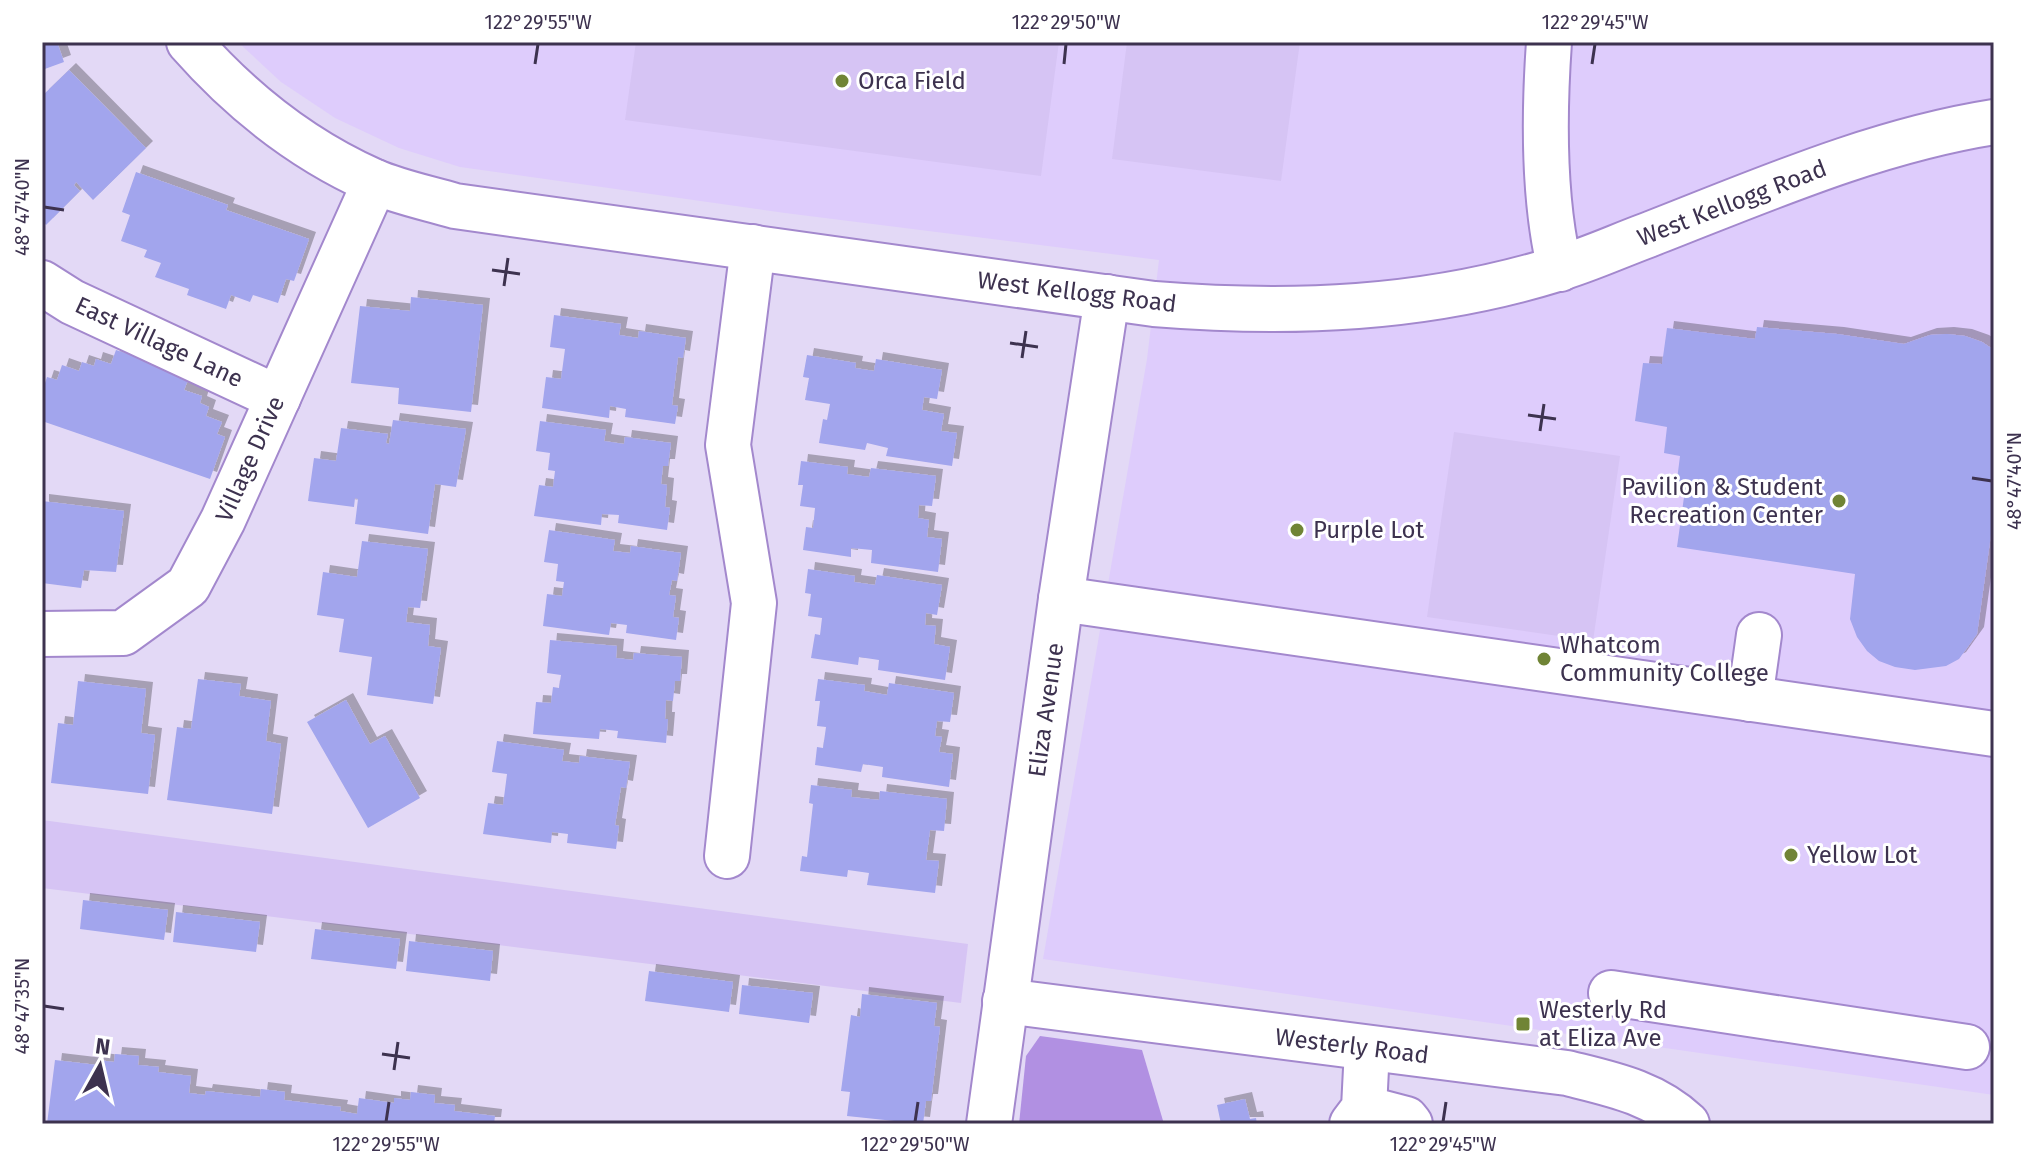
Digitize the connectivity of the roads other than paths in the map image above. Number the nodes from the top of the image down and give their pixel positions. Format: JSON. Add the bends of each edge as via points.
{"nodes":[{"id":1,"x":189,"y":42,"type":"edge"},
{"id":2,"x":1549,"y":42,"type":"edge"},
{"id":3,"x":1994,"y":122,"type":"edge"},
{"id":4,"x":375,"y":182,"type":"junction"},
{"id":5,"x":753,"y":247,"type":"junction"},
{"id":6,"x":1560,"y":269,"type":"junction"},
{"id":7,"x":42,"y":283,"type":"edge"},
{"id":8,"x":1107,"y":297,"type":"junction"},
{"id":9,"x":278,"y":398,"type":"junction"},
{"id":10,"x":1061,"y":599,"type":"junction"},
{"id":11,"x":42,"y":634,"type":"edge"},
{"id":12,"x":1759,"y":635,"type":"dead end"},
{"id":13,"x":1750,"y":699,"type":"junction"},
{"id":14,"x":1994,"y":734,"type":"edge"},
{"id":15,"x":727,"y":856,"type":"dead end"},
{"id":16,"x":1611,"y":993,"type":"dead end"},
{"id":17,"x":1005,"y":1001,"type":"junction"},
{"id":18,"x":1967,"y":1047,"type":"dead end"},
{"id":19,"x":1367,"y":1049,"type":"junction"},
{"id":20,"x":1358,"y":1116,"type":"edge"},
{"id":21,"x":989,"y":1124,"type":"edge"},
{"id":22,"x":1410,"y":1124,"type":"edge"},
{"id":23,"x":1687,"y":1124,"type":"edge"}],
"edges":[{"from":1,"to":4,"type":"street","name":"West Kellogg Road","via":[[249,103],[306,147]]},
{"from":2,"to":6,"type":"street","via":[[1550,229]]},
{"from":3,"to":6,"type":"street","name":"West Kellogg Road","via":[[1883,147]]},
{"from":4,"to":5,"type":"street","name":"West Kellogg Road","via":[[455,206]]},
{"from":4,"to":9,"type":"street","name":"Village Drive"},
{"from":5,"to":8,"type":"street","name":"West Kellogg Road"},
{"from":5,"to":15,"type":"street","via":[[728,445],[754,603]]},
{"from":6,"to":8,"type":"street","name":"West Kellogg Road","via":[[1480,290],[1321,309],[1237,310]]},
{"from":7,"to":9,"type":"street","name":"East Village Lane"},
{"from":8,"to":10,"type":"street","name":"Eliza Avenue"},
{"from":9,"to":11,"type":"street","name":"Village Drive","via":[[188,586],[123,633]]},
{"from":10,"to":13,"type":"street"},
{"from":10,"to":17,"type":"street","name":"Eliza Avenue"},
{"from":12,"to":13,"type":"street"},
{"from":13,"to":14,"type":"street"},
{"from":16,"to":18,"type":"street"},
{"from":17,"to":19,"type":"street","name":"Westerly Road"},
{"from":17,"to":21,"type":"street","name":"Eliza Avenue"},
{"from":19,"to":20,"type":"street"},
{"from":19,"to":23,"type":"street","name":"Westerly Road","via":[[1567,1073],[1633,1089]]},
{"from":20,"to":22,"type":"street","via":[[1406,1119]]}]}
